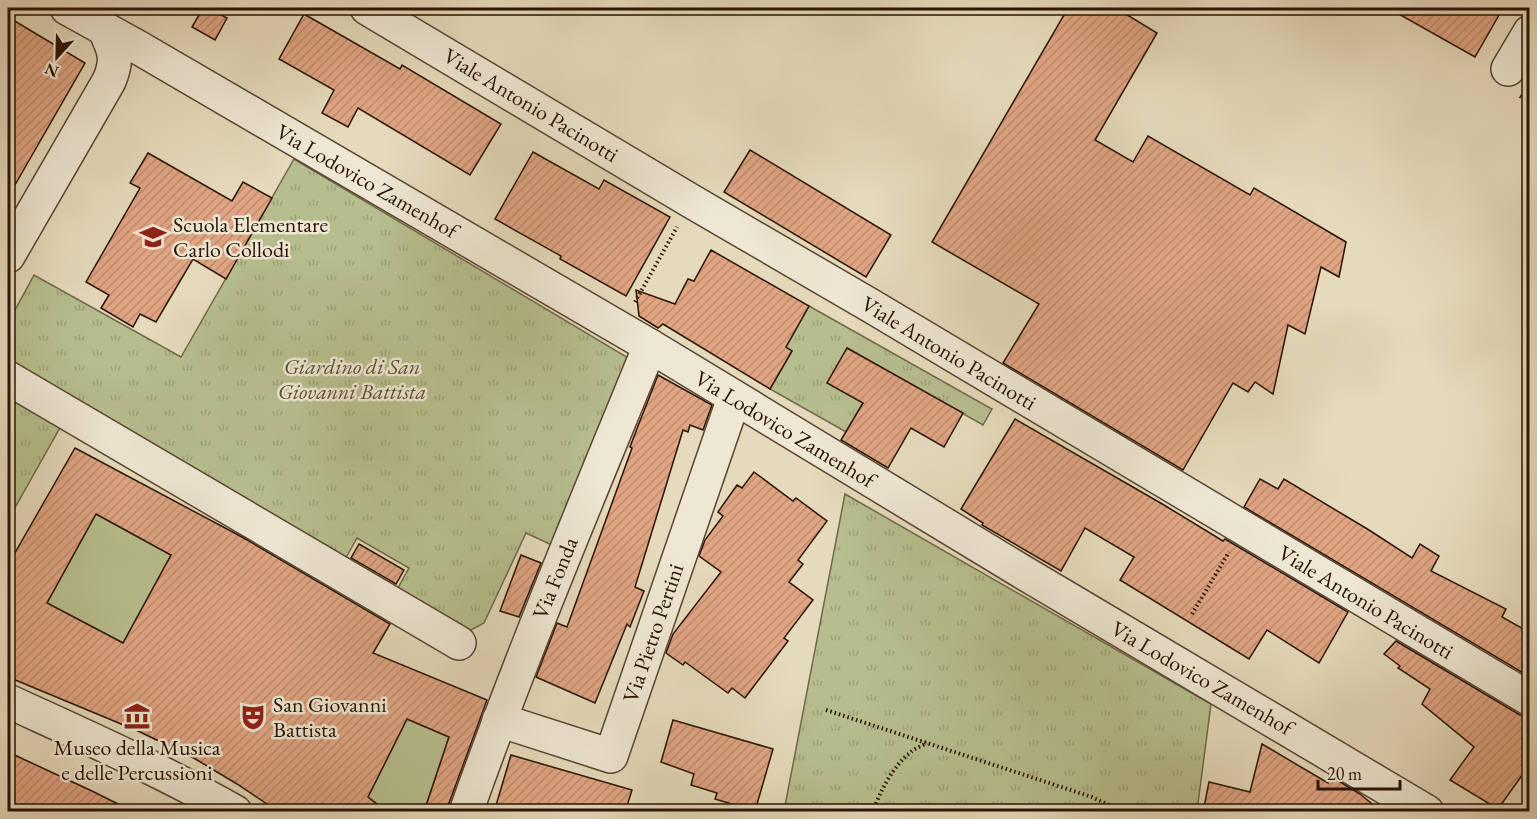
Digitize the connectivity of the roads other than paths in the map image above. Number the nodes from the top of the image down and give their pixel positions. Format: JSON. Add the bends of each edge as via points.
{"nodes":[{"id":1,"x":67,"y":8,"type":"edge"},
{"id":2,"x":367,"y":8,"type":"edge"},
{"id":3,"x":100,"y":26,"type":"junction"},
{"id":4,"x":1530,"y":32,"type":"edge"},
{"id":5,"x":1508,"y":69,"type":"dead end"},
{"id":6,"x":11,"y":230,"type":"edge"},
{"id":7,"x":8,"y":256,"type":"edge"},
{"id":8,"x":650,"y":346,"type":"junction"},
{"id":9,"x":8,"y":378,"type":"edge"},
{"id":10,"x":734,"y":398,"type":"junction"},
{"id":11,"x":459,"y":643,"type":"dead end"},
{"id":12,"x":1530,"y":699,"type":"edge"},
{"id":13,"x":8,"y":701,"type":"edge"},
{"id":14,"x":8,"y":708,"type":"edge"},
{"id":15,"x":499,"y":720,"type":"junction"},
{"id":16,"x":223,"y":812,"type":"edge"},
{"id":17,"x":235,"y":812,"type":"edge"},
{"id":18,"x":466,"y":812,"type":"edge"},
{"id":19,"x":1427,"y":812,"type":"edge"}],
"edges":[{"from":1,"to":3,"type":"street","name":"Via Lodovico Zamenhof"},
{"from":2,"to":12,"type":"street","name":"Viale Antonio Pacinotti"},
{"from":3,"to":6,"type":"street","via":[[109,65],[104,78]]},
{"from":3,"to":7,"type":"street","via":[[116,60],[114,69]]},
{"from":3,"to":8,"type":"street","name":"Via Lodovico Zamenhof"},
{"from":4,"to":5,"type":"street"},
{"from":8,"to":10,"type":"street","name":"Via Lodovico Zamenhof"},
{"from":8,"to":15,"type":"street","name":"Via Fonda"},
{"from":9,"to":11,"type":"street"},
{"from":10,"to":15,"type":"street","name":"Via Pietro Pertini","via":[[611,756]]},
{"from":10,"to":19,"type":"street","name":"Via Lodovico Zamenhof"},
{"from":13,"to":17,"type":"street"},
{"from":14,"to":16,"type":"street"},
{"from":15,"to":18,"type":"street","name":"Via Fonda"}]}
